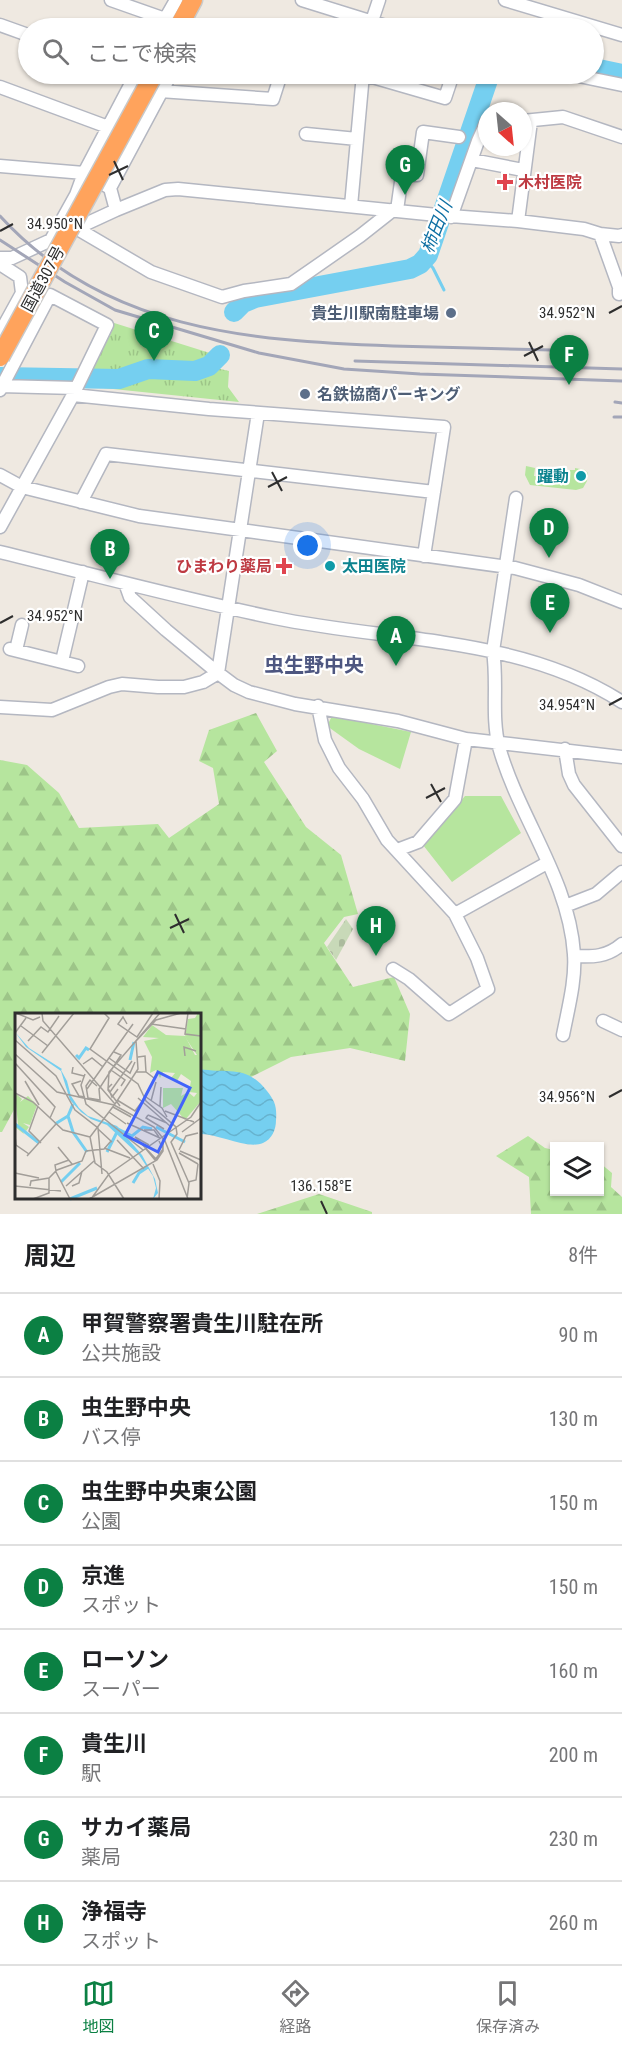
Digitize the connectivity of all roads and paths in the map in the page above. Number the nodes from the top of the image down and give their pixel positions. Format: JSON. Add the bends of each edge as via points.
{"nodes":[{"id":1,"x":111,"y":0,"type":"edge"},
{"id":2,"x":176,"y":0,"type":"edge"},
{"id":3,"x":193,"y":0,"type":"edge"},
{"id":4,"x":302,"y":0,"type":"edge"},
{"id":5,"x":379,"y":0,"type":"edge"},
{"id":6,"x":505,"y":0,"type":"edge"},
{"id":7,"x":152,"y":18,"type":"edge"},
{"id":8,"x":170,"y":18,"type":"edge"},
{"id":9,"x":175,"y":18,"type":"edge"},
{"id":10,"x":351,"y":18,"type":"edge"},
{"id":11,"x":373,"y":18,"type":"edge"},
{"id":12,"x":565,"y":18,"type":"edge"},
{"id":13,"x":0,"y":25,"type":"edge"},
{"id":14,"x":604,"y":30,"type":"edge"},
{"id":15,"x":18,"y":31,"type":"edge"},
{"id":16,"x":622,"y":35,"type":"edge"},
{"id":17,"x":604,"y":81,"type":"edge"},
{"id":18,"x":131,"y":84,"type":"edge"},
{"id":19,"x":149,"y":84,"type":"edge"},
{"id":20,"x":165,"y":84,"type":"edge"},
{"id":21,"x":278,"y":84,"type":"edge"},
{"id":22,"x":362,"y":84,"type":"edge"},
{"id":23,"x":397,"y":84,"type":"edge"},
{"id":24,"x":450,"y":84,"type":"edge"},
{"id":25,"x":622,"y":85,"type":"edge"},
{"id":26,"x":0,"y":87,"type":"edge"},
{"id":27,"x":160,"y":91,"type":"junction"},
{"id":28,"x":532,"y":120,"type":"edge"},
{"id":29,"x":108,"y":127,"type":"junction"},
{"id":30,"x":306,"y":135,"type":"dead end"},
{"id":31,"x":459,"y":137,"type":"dead end"},
{"id":32,"x":622,"y":137,"type":"edge"},
{"id":33,"x":357,"y":139,"type":"junction"},
{"id":34,"x":478,"y":144,"type":"edge"},
{"id":35,"x":524,"y":156,"type":"edge"},
{"id":36,"x":472,"y":160,"type":"junction"},
{"id":37,"x":0,"y":166,"type":"edge"},
{"id":38,"x":523,"y":170,"type":"junction"},
{"id":39,"x":84,"y":173,"type":"junction"},
{"id":40,"x":110,"y":188,"type":"junction"},
{"id":41,"x":351,"y":206,"type":"junction"},
{"id":42,"x":116,"y":210,"type":"junction"},
{"id":43,"x":395,"y":210,"type":"junction"},
{"id":44,"x":444,"y":216,"type":"junction"},
{"id":45,"x":518,"y":221,"type":"junction"},
{"id":46,"x":76,"y":228,"type":"junction"},
{"id":47,"x":600,"y":234,"type":"junction"},
{"id":48,"x":622,"y":235,"type":"edge"},
{"id":49,"x":51,"y":240,"type":"junction"},
{"id":50,"x":0,"y":258,"type":"edge"},
{"id":51,"x":0,"y":264,"type":"edge"},
{"id":52,"x":619,"y":294,"type":"dead end"},
{"id":53,"x":0,"y":333,"type":"edge"},
{"id":54,"x":5,"y":364,"type":"edge"},
{"id":55,"x":1,"y":387,"type":"edge"},
{"id":56,"x":75,"y":390,"type":"junction"},
{"id":57,"x":258,"y":413,"type":"junction"},
{"id":58,"x":249,"y":471,"type":"junction"},
{"id":59,"x":0,"y":475,"type":"edge"},
{"id":60,"x":22,"y":487,"type":"junction"},
{"id":61,"x":434,"y":492,"type":"junction"},
{"id":62,"x":516,"y":498,"type":"dead end"},
{"id":63,"x":81,"y":502,"type":"junction"},
{"id":64,"x":0,"y":528,"type":"edge"},
{"id":65,"x":240,"y":531,"type":"junction"},
{"id":66,"x":0,"y":552,"type":"edge"},
{"id":67,"x":424,"y":556,"type":"junction"},
{"id":68,"x":506,"y":567,"type":"junction"},
{"id":69,"x":83,"y":572,"type":"junction"},
{"id":70,"x":125,"y":583,"type":"junction"},
{"id":71,"x":622,"y":602,"type":"edge"},
{"id":72,"x":228,"y":607,"type":"junction"},
{"id":73,"x":22,"y":626,"type":"dead end"},
{"id":74,"x":493,"y":651,"type":"junction"},
{"id":75,"x":62,"y":661,"type":"junction"},
{"id":76,"x":78,"y":666,"type":"dead end"},
{"id":77,"x":218,"y":673,"type":"junction"},
{"id":78,"x":622,"y":702,"type":"edge"},
{"id":79,"x":318,"y":706,"type":"junction"},
{"id":80,"x":0,"y":707,"type":"edge"},
{"id":81,"x":466,"y":740,"type":"junction"},
{"id":82,"x":499,"y":744,"type":"junction"},
{"id":83,"x":565,"y":749,"type":"junction"},
{"id":84,"x":622,"y":757,"type":"edge"},
{"id":85,"x":622,"y":846,"type":"edge"},
{"id":86,"x":397,"y":850,"type":"junction"},
{"id":87,"x":547,"y":863,"type":"junction"},
{"id":88,"x":622,"y":872,"type":"edge"},
{"id":89,"x":565,"y":906,"type":"junction"},
{"id":90,"x":455,"y":914,"type":"junction"},
{"id":91,"x":622,"y":944,"type":"edge"},
{"id":92,"x":574,"y":956,"type":"junction"},
{"id":93,"x":393,"y":969,"type":"dead end"},
{"id":94,"x":603,"y":1021,"type":"dead end"},
{"id":95,"x":622,"y":1030,"type":"edge"},
{"id":96,"x":563,"y":1035,"type":"dead end"}],
"edges":[{"from":1,"to":7,"type":"street"},
{"from":2,"to":8,"type":"street"},
{"from":3,"to":9,"type":"highway"},
{"from":4,"to":10,"type":"street"},
{"from":5,"to":11,"type":"street"},
{"from":6,"to":12,"type":"street"},
{"from":13,"to":15,"type":"street"},
{"from":14,"to":16,"type":"street"},
{"from":17,"to":25,"type":"street"},
{"from":18,"to":29,"type":"street"},
{"from":19,"to":54,"type":"highway","name":"国道307号","bridge":true},
{"from":20,"to":27,"type":"street"},
{"from":21,"to":27,"type":"street","via":[[273,99]]},
{"from":22,"to":33,"type":"street"},
{"from":23,"to":24,"type":"street","via":[[445,98]]},
{"from":26,"to":29,"type":"street"},
{"from":27,"to":40,"type":"street"},
{"from":28,"to":32,"type":"street","via":[[563,117]]},
{"from":29,"to":39,"type":"street"},
{"from":30,"to":33,"type":"street"},
{"from":31,"to":43,"type":"street","via":[[423,132],[417,175],[402,175]]},
{"from":33,"to":41,"type":"street"},
{"from":34,"to":36,"type":"street"},
{"from":35,"to":38,"type":"street"},
{"from":36,"to":38,"type":"street"},
{"from":36,"to":44,"type":"street"},
{"from":37,"to":39,"type":"street"},
{"from":38,"to":45,"type":"street"},
{"from":39,"to":40,"type":"street"},
{"from":39,"to":49,"type":"street"},
{"from":40,"to":42,"type":"street"},
{"from":41,"to":42,"type":"street","via":[[178,189],[165,190]]},
{"from":41,"to":43,"type":"street"},
{"from":42,"to":46,"type":"street"},
{"from":43,"to":44,"type":"street"},
{"from":43,"to":46,"type":"street","via":[[291,284],[222,297],[151,273]]},
{"from":44,"to":45,"type":"street"},
{"from":45,"to":47,"type":"street"},
{"from":46,"to":49,"type":"street"},
{"from":47,"to":48,"type":"street"},
{"from":47,"to":52,"type":"street"},
{"from":49,"to":50,"type":"street","via":[[12,258]]},
{"from":51,"to":53,"type":"street","via":[[21,277],[22,292]]},
{"from":54,"to":55,"type":"street"},
{"from":54,"to":56,"type":"street","via":[[50,295],[107,325]]},
{"from":55,"to":56,"type":"street"},
{"from":56,"to":57,"type":"street"},
{"from":56,"to":60,"type":"street"},
{"from":57,"to":58,"type":"street"},
{"from":57,"to":61,"type":"street","via":[[444,427]]},
{"from":58,"to":61,"type":"street"},
{"from":58,"to":63,"type":"street","via":[[106,454]]},
{"from":58,"to":65,"type":"street"},
{"from":59,"to":60,"type":"street"},
{"from":60,"to":63,"type":"street"},
{"from":60,"to":64,"type":"street"},
{"from":61,"to":67,"type":"street"},
{"from":62,"to":68,"type":"street"},
{"from":63,"to":65,"type":"street","via":[[139,516]]},
{"from":65,"to":67,"type":"street"},
{"from":65,"to":72,"type":"street"},
{"from":66,"to":69,"type":"street"},
{"from":67,"to":68,"type":"street"},
{"from":68,"to":71,"type":"street","via":[[579,585]]},
{"from":68,"to":74,"type":"street"},
{"from":69,"to":70,"type":"street"},
{"from":69,"to":75,"type":"street"},
{"from":70,"to":72,"type":"street"},
{"from":70,"to":77,"type":"street","via":[[130,597]]},
{"from":72,"to":74,"type":"street","via":[[319,626]]},
{"from":72,"to":77,"type":"street"},
{"from":73,"to":75,"type":"street","via":[[13,650]]},
{"from":74,"to":78,"type":"street","via":[[568,674]]},
{"from":74,"to":82,"type":"street"},
{"from":75,"to":76,"type":"street"},
{"from":77,"to":79,"type":"street","via":[[249,692]]},
{"from":77,"to":80,"type":"street","via":[[184,687],[122,684],[52,710]]},
{"from":79,"to":81,"type":"street","via":[[399,721]]},
{"from":79,"to":86,"type":"street","via":[[333,758]]},
{"from":81,"to":82,"type":"street"},
{"from":81,"to":86,"type":"street","via":[[455,799],[418,842]]},
{"from":82,"to":83,"type":"street"},
{"from":82,"to":87,"type":"street"},
{"from":83,"to":84,"type":"street"},
{"from":83,"to":85,"type":"street","via":[[574,785]]},
{"from":86,"to":90,"type":"street"},
{"from":87,"to":89,"type":"street"},
{"from":87,"to":90,"type":"street"},
{"from":88,"to":89,"type":"street","via":[[596,894]]},
{"from":89,"to":92,"type":"street"},
{"from":90,"to":93,"type":"street","via":[[488,989],[448,1014]]},
{"from":91,"to":92,"type":"street","via":[[608,954]]},
{"from":92,"to":96,"type":"street"},
{"from":94,"to":95,"type":"street"}]}
